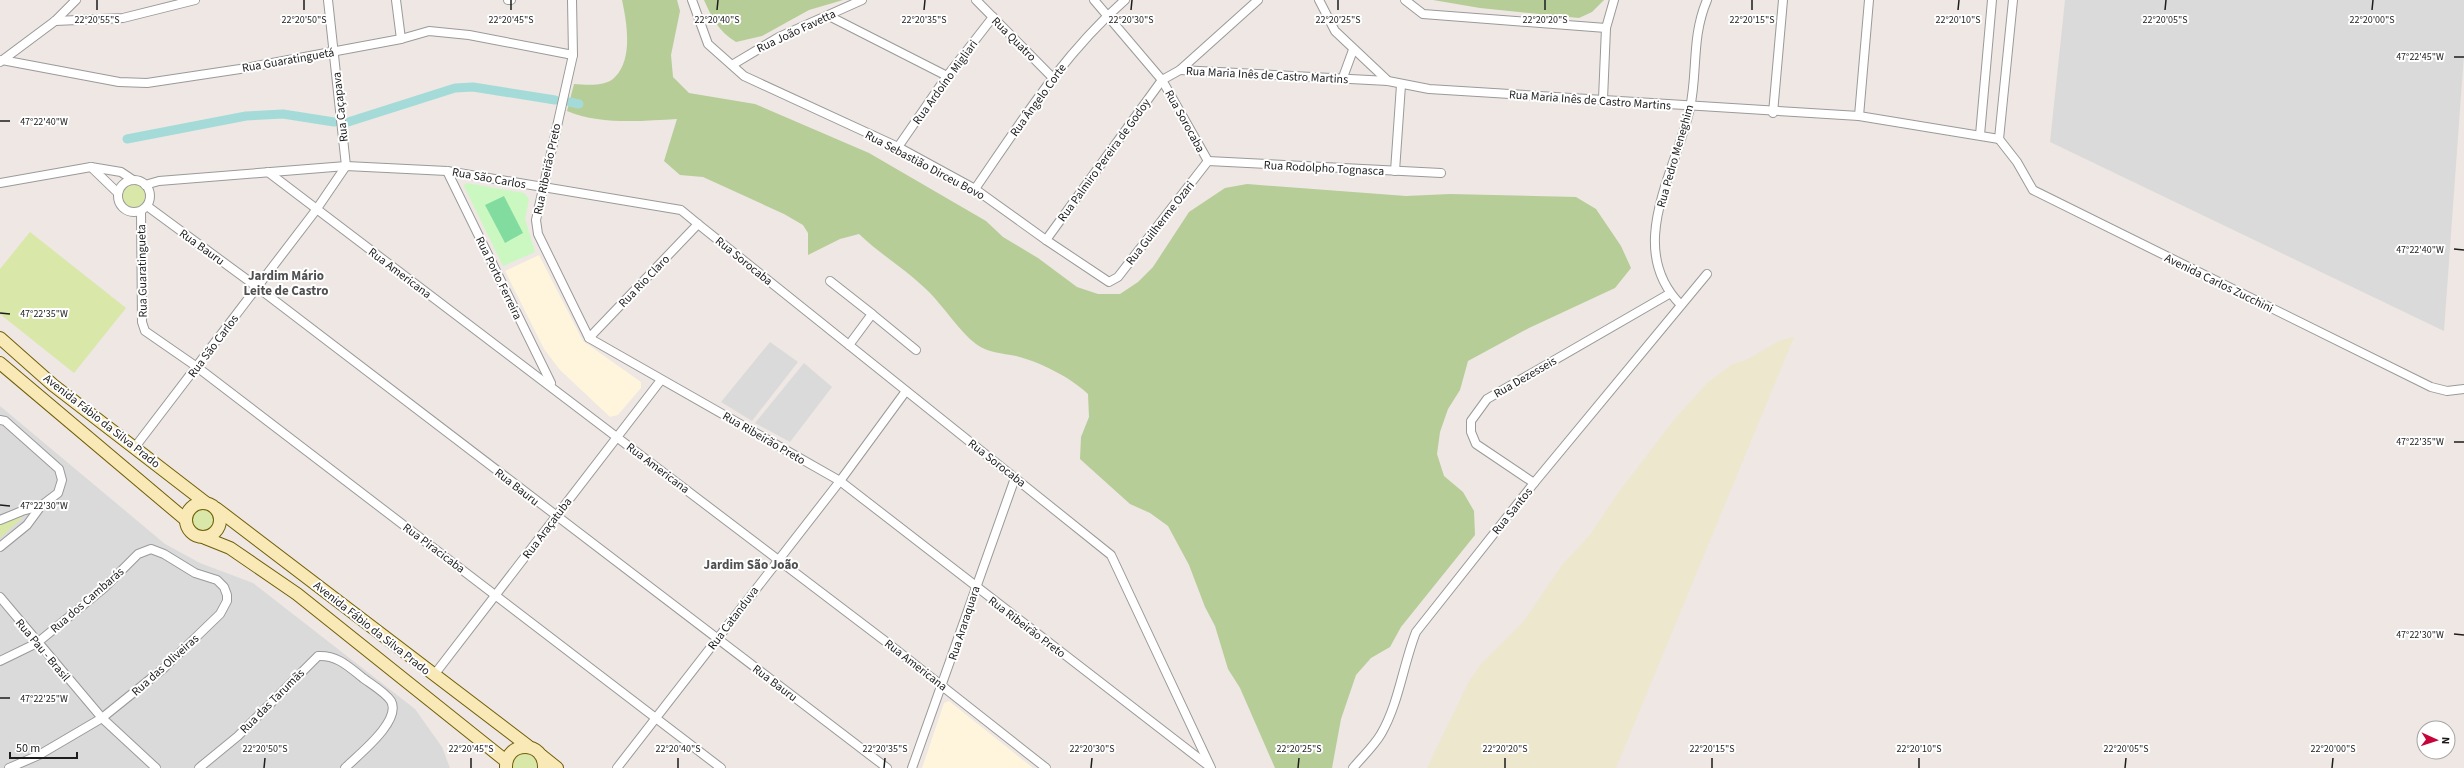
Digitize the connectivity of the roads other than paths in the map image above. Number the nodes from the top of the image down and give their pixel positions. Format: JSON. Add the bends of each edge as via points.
{"nodes":[{"id":1,"x":76,"y":0,"type":"edge"},
{"id":2,"x":195,"y":0,"type":"edge"},
{"id":3,"x":328,"y":0,"type":"edge"},
{"id":4,"x":396,"y":0,"type":"edge"},
{"id":5,"x":508,"y":0,"type":"edge"},
{"id":6,"x":511,"y":0,"type":"edge"},
{"id":7,"x":572,"y":0,"type":"edge"},
{"id":8,"x":692,"y":0,"type":"edge"},
{"id":9,"x":862,"y":0,"type":"edge"},
{"id":10,"x":976,"y":0,"type":"edge"},
{"id":11,"x":1094,"y":0,"type":"edge"},
{"id":12,"x":1125,"y":0,"type":"edge"},
{"id":13,"x":1258,"y":0,"type":"edge"},
{"id":14,"x":1319,"y":0,"type":"edge"},
{"id":15,"x":1405,"y":0,"type":"edge"},
{"id":16,"x":1614,"y":0,"type":"edge"},
{"id":17,"x":1707,"y":0,"type":"edge"},
{"id":18,"x":1783,"y":0,"type":"edge"},
{"id":19,"x":1869,"y":0,"type":"edge"},
{"id":20,"x":1992,"y":0,"type":"edge"},
{"id":21,"x":2013,"y":0,"type":"edge"},
{"id":22,"x":1108,"y":15,"type":"junction"},
{"id":23,"x":829,"y":16,"type":"junction"},
{"id":24,"x":993,"y":17,"type":"junction"},
{"id":25,"x":54,"y":21,"type":"junction"},
{"id":26,"x":1606,"y":28,"type":"junction"},
{"id":27,"x":401,"y":39,"type":"junction"},
{"id":28,"x":1353,"y":50,"type":"junction"},
{"id":29,"x":334,"y":51,"type":"junction"},
{"id":30,"x":573,"y":54,"type":"junction"},
{"id":31,"x":1,"y":61,"type":"edge"},
{"id":32,"x":732,"y":64,"type":"junction"},
{"id":33,"x":1180,"y":70,"type":"junction"},
{"id":34,"x":947,"y":76,"type":"junction"},
{"id":35,"x":1052,"y":77,"type":"junction"},
{"id":36,"x":1162,"y":80,"type":"junction"},
{"id":37,"x":1342,"y":80,"type":"junction"},
{"id":38,"x":1388,"y":81,"type":"junction"},
{"id":39,"x":1401,"y":85,"type":"junction"},
{"id":40,"x":1603,"y":99,"type":"junction"},
{"id":41,"x":1690,"y":107,"type":"junction"},
{"id":42,"x":1773,"y":113,"type":"junction"},
{"id":43,"x":1858,"y":116,"type":"junction"},
{"id":44,"x":1980,"y":135,"type":"junction"},
{"id":45,"x":1999,"y":139,"type":"junction"},
{"id":46,"x":898,"y":147,"type":"junction"},
{"id":47,"x":1208,"y":161,"type":"junction"},
{"id":48,"x":346,"y":166,"type":"junction"},
{"id":49,"x":91,"y":167,"type":"junction"},
{"id":50,"x":447,"y":171,"type":"junction"},
{"id":51,"x":1395,"y":171,"type":"junction"},
{"id":52,"x":268,"y":172,"type":"junction"},
{"id":53,"x":1441,"y":173,"type":"dead end"},
{"id":54,"x":133,"y":180,"type":"junction"},
{"id":55,"x":0,"y":183,"type":"edge"},
{"id":56,"x":145,"y":185,"type":"junction"},
{"id":57,"x":542,"y":187,"type":"junction"},
{"id":58,"x":975,"y":189,"type":"junction"},
{"id":59,"x":118,"y":193,"type":"junction"},
{"id":60,"x":144,"y":209,"type":"junction"},
{"id":61,"x":316,"y":210,"type":"junction"},
{"id":62,"x":698,"y":224,"type":"junction"},
{"id":63,"x":1046,"y":240,"type":"junction"},
{"id":64,"x":1707,"y":274,"type":"dead end"},
{"id":65,"x":830,"y":281,"type":"dead end"},
{"id":66,"x":1109,"y":282,"type":"joint"},
{"id":67,"x":257,"y":287,"type":"junction"},
{"id":68,"x":1670,"y":294,"type":"junction"},
{"id":69,"x":1681,"y":305,"type":"junction"},
{"id":70,"x":872,"y":314,"type":"junction"},
{"id":71,"x":145,"y":331,"type":"joint"},
{"id":72,"x":0,"y":338,"type":"edge"},
{"id":73,"x":589,"y":338,"type":"junction"},
{"id":74,"x":848,"y":345,"type":"junction"},
{"id":75,"x":916,"y":350,"type":"dead end"},
{"id":76,"x":0,"y":363,"type":"edge"},
{"id":77,"x":197,"y":367,"type":"junction"},
{"id":78,"x":661,"y":380,"type":"junction"},
{"id":79,"x":552,"y":386,"type":"junction"},
{"id":80,"x":2464,"y":389,"type":"edge"},
{"id":81,"x":906,"y":391,"type":"junction"},
{"id":82,"x":0,"y":420,"type":"edge"},
{"id":83,"x":617,"y":437,"type":"junction"},
{"id":84,"x":134,"y":447,"type":"junction"},
{"id":85,"x":1016,"y":478,"type":"junction"},
{"id":86,"x":840,"y":482,"type":"junction"},
{"id":87,"x":1534,"y":483,"type":"junction"},
{"id":88,"x":206,"y":503,"type":"junction"},
{"id":89,"x":41,"y":506,"type":"junction"},
{"id":90,"x":217,"y":510,"type":"junction"},
{"id":91,"x":556,"y":516,"type":"junction"},
{"id":92,"x":0,"y":520,"type":"edge"},
{"id":93,"x":186,"y":520,"type":"junction"},
{"id":94,"x":205,"y":538,"type":"junction"},
{"id":95,"x":0,"y":547,"type":"edge"},
{"id":96,"x":151,"y":549,"type":"joint"},
{"id":97,"x":777,"y":559,"type":"junction"},
{"id":98,"x":975,"y":587,"type":"junction"},
{"id":99,"x":496,"y":595,"type":"junction"},
{"id":100,"x":0,"y":597,"type":"edge"},
{"id":101,"x":717,"y":639,"type":"junction"},
{"id":102,"x":37,"y":643,"type":"junction"},
{"id":103,"x":0,"y":661,"type":"edge"},
{"id":104,"x":434,"y":676,"type":"junction"},
{"id":105,"x":943,"y":685,"type":"junction"},
{"id":106,"x":102,"y":718,"type":"junction"},
{"id":107,"x":656,"y":719,"type":"junction"},
{"id":108,"x":528,"y":746,"type":"junction"},
{"id":109,"x":543,"y":762,"type":"edge"},
{"id":110,"x":506,"y":764,"type":"edge"},
{"id":111,"x":9,"y":768,"type":"edge"},
{"id":112,"x":156,"y":768,"type":"edge"},
{"id":113,"x":199,"y":768,"type":"edge"},
{"id":114,"x":345,"y":768,"type":"edge"},
{"id":115,"x":557,"y":768,"type":"edge"},
{"id":116,"x":617,"y":768,"type":"edge"},
{"id":117,"x":721,"y":768,"type":"edge"},
{"id":118,"x":887,"y":768,"type":"edge"},
{"id":119,"x":912,"y":768,"type":"edge"},
{"id":120,"x":1046,"y":768,"type":"edge"},
{"id":121,"x":1211,"y":768,"type":"edge"},
{"id":122,"x":1353,"y":768,"type":"edge"}],
"edges":[{"from":1,"to":25,"type":"street"},
{"from":2,"to":25,"type":"street","via":[[123,18]]},
{"from":3,"to":29,"type":"street","name":"Rua Caçapava"},
{"from":4,"to":27,"type":"street"},
{"from":5,"to":6,"type":"street"},
{"from":7,"to":30,"type":"street","name":"Rua Ribeirão Preto"},
{"from":8,"to":32,"type":"street","name":"Rua Sebastião Dirceu Bovo","via":[[708,44]]},
{"from":9,"to":23,"type":"street","name":"Rua João Favetta"},
{"from":10,"to":24,"type":"street","name":"Rua Quatro"},
{"from":11,"to":22,"type":"street"},
{"from":12,"to":22,"type":"street","name":"Rua Ângelo Corte"},
{"from":13,"to":33,"type":"street","name":"Rua Palmiro Pereira de Godoy"},
{"from":14,"to":28,"type":"street","via":[[1335,31]]},
{"from":15,"to":26,"type":"street","via":[[1422,14]]},
{"from":16,"to":26,"type":"street"},
{"from":17,"to":41,"type":"street","name":"Rua Pedro Meneghim","via":[[1695,40]]},
{"from":18,"to":42,"type":"street"},
{"from":19,"to":43,"type":"street"},
{"from":20,"to":44,"type":"street"},
{"from":21,"to":45,"type":"street"},
{"from":22,"to":35,"type":"street","name":"Rua Ângelo Corte"},
{"from":22,"to":36,"type":"street"},
{"from":23,"to":32,"type":"street","name":"Rua João Favetta","via":[[780,37]]},
{"from":23,"to":34,"type":"street"},
{"from":24,"to":34,"type":"street","name":"Rua Ardoíno Migliari"},
{"from":24,"to":35,"type":"street","name":"Rua Quatro"},
{"from":25,"to":31,"type":"street"},
{"from":26,"to":40,"type":"street"},
{"from":27,"to":29,"type":"street","name":"Rua Guaratinguetá"},
{"from":27,"to":30,"type":"street","name":"Rua Guaratinguetá","via":[[429,31],[469,35]]},
{"from":28,"to":37,"type":"street"},
{"from":28,"to":38,"type":"street"},
{"from":29,"to":31,"type":"street","name":"Rua Guaratinguetá","via":[[148,83],[119,82]]},
{"from":29,"to":48,"type":"street","name":"Rua Caçapava"},
{"from":30,"to":57,"type":"street","name":"Rua Ribeirão Preto"},
{"from":32,"to":46,"type":"street","name":"Rua Sebastião Dirceu Bovo","via":[[744,76]]},
{"from":33,"to":36,"type":"street","name":"Rua Palmiro Pereira de Godoy"},
{"from":33,"to":37,"type":"street","name":"Rua Maria Inês de Castro Martins"},
{"from":34,"to":46,"type":"street","name":"Rua Ardoíno Migliari"},
{"from":35,"to":58,"type":"street","name":"Rua Ângelo Corte"},
{"from":36,"to":47,"type":"street","name":"Rua Sorocaba"},
{"from":36,"to":63,"type":"street","name":"Rua Palmiro Pereira de Godoy"},
{"from":37,"to":38,"type":"street","name":"Rua Maria Inês de Castro Martins"},
{"from":38,"to":39,"type":"street","name":"Rua Maria Inês de Castro Martins"},
{"from":39,"to":40,"type":"street","name":"Rua Maria Inês de Castro Martins","via":[[1429,89]]},
{"from":39,"to":51,"type":"street"},
{"from":40,"to":41,"type":"street","name":"Rua Maria Inês de Castro Martins"},
{"from":41,"to":42,"type":"street","name":"Rua Maria Inês de Castro Martins"},
{"from":41,"to":68,"type":"street","name":"Rua Pedro Meneghim","via":[[1663,193],[1653,238],[1659,274]]},
{"from":42,"to":43,"type":"street","name":"Rua Maria Inês de Castro Martins"},
{"from":43,"to":44,"type":"street","name":"Rua Maria Inês de Castro Martins"},
{"from":44,"to":45,"type":"street","name":"Rua Maria Inês de Castro Martins"},
{"from":45,"to":80,"type":"street","name":"Avenida Carlos Zucchini","via":[[2017,162],[2033,190],[2431,387],[2447,391]]},
{"from":46,"to":58,"type":"street","name":"Rua Sebastião Dirceu Bovo"},
{"from":47,"to":51,"type":"street","name":"Rua Rodolpho Tognasca"},
{"from":47,"to":66,"type":"street","name":"Rua Guilherme Ozari","via":[[1118,277]]},
{"from":48,"to":50,"type":"street","name":"Rua São Carlos"},
{"from":48,"to":52,"type":"street","name":"Rua São Carlos"},
{"from":48,"to":61,"type":"street","name":"Rua São Carlos"},
{"from":49,"to":54,"type":"street","via":[[121,172]]},
{"from":49,"to":55,"type":"street"},
{"from":49,"to":59,"type":"street"},
{"from":50,"to":57,"type":"street","name":"Rua São Carlos"},
{"from":50,"to":79,"type":"street","name":"Rua Porto Ferreira"},
{"from":51,"to":53,"type":"street","name":"Rua Rodolpho Tognasca"},
{"from":52,"to":56,"type":"street","name":"Rua São Carlos","via":[[159,181]]},
{"from":52,"to":61,"type":"street","name":"Rua Americana"},
{"from":54,"to":56,"type":"street"},
{"from":54,"to":59,"type":"street","via":[[123,184]]},
{"from":56,"to":60,"type":"street","via":[[150,198]]},
{"from":57,"to":62,"type":"street","name":"Rua São Carlos","via":[[681,210]]},
{"from":57,"to":73,"type":"street","name":"Rua Ribeirão Preto","via":[[536,220],[538,234]]},
{"from":58,"to":63,"type":"street","name":"Rua Sebastião Dirceu Bovo"},
{"from":59,"to":60,"type":"street","via":[[119,203],[126,211],[131,213]]},
{"from":60,"to":67,"type":"street","name":"Rua Bauru"},
{"from":60,"to":71,"type":"street","name":"Rua Guaratingueta","via":[[142,322]]},
{"from":61,"to":67,"type":"street","name":"Rua São Carlos"},
{"from":61,"to":79,"type":"street","name":"Rua Americana"},
{"from":62,"to":73,"type":"street","name":"Rua Rio Claro"},
{"from":62,"to":74,"type":"street","name":"Rua Sorocaba"},
{"from":63,"to":66,"type":"street","name":"Rua Sebastião Dirceu Bovo"},
{"from":64,"to":69,"type":"street","name":"Rua Santos"},
{"from":65,"to":70,"type":"street"},
{"from":67,"to":77,"type":"street","name":"Rua São Carlos"},
{"from":67,"to":91,"type":"street","name":"Rua Bauru"},
{"from":68,"to":69,"type":"street","name":"Rua Pedro Meneghim"},
{"from":68,"to":87,"type":"street","name":"Rua Dezesseis","via":[[1487,399],[1478,410],[1471,421],[1471,432],[1476,444]]},
{"from":69,"to":87,"type":"street","name":"Rua Santos"},
{"from":70,"to":74,"type":"street"},
{"from":70,"to":75,"type":"street"},
{"from":71,"to":77,"type":"street","name":"Rua Piracicaba"},
{"from":72,"to":84,"type":"main road","name":"Avenida Fábio da Silva Prado","via":[[53,385]]},
{"from":73,"to":78,"type":"street","name":"Rua Ribeirão Preto"},
{"from":74,"to":81,"type":"street","name":"Rua Sorocaba"},
{"from":76,"to":93,"type":"main road","name":"Avenida Fábio da Silva Prado"},
{"from":77,"to":84,"type":"street","name":"Rua São Carlos"},
{"from":77,"to":99,"type":"street","name":"Rua Piracicaba"},
{"from":78,"to":83,"type":"street","name":"Rua Araçatuba"},
{"from":78,"to":86,"type":"street","name":"Rua Ribeirão Preto"},
{"from":79,"to":83,"type":"street","name":"Rua Americana"},
{"from":81,"to":85,"type":"street","name":"Rua Sorocaba"},
{"from":81,"to":86,"type":"street","name":"Rua Catanduva"},
{"from":82,"to":89,"type":"street","via":[[5,421],[62,474],[58,493]]},
{"from":83,"to":91,"type":"street","name":"Rua Araçatuba"},
{"from":83,"to":97,"type":"street","name":"Rua Americana"},
{"from":84,"to":88,"type":"main road","name":"Avenida Fábio da Silva Prado"},
{"from":85,"to":98,"type":"street","name":"Rua Araraquara"},
{"from":85,"to":121,"type":"street","name":"Rua Sorocaba","via":[[1111,555]]},
{"from":86,"to":97,"type":"street","name":"Rua Catanduva"},
{"from":86,"to":98,"type":"street","name":"Rua Ribeirão Preto"},
{"from":87,"to":122,"type":"street","name":"Rua Santos","via":[[1416,632],[1406,656],[1388,720],[1380,736]]},
{"from":88,"to":90,"type":"main road"},
{"from":88,"to":93,"type":"main road","via":[[200,502],[191,507]]},
{"from":89,"to":92,"type":"street"},
{"from":89,"to":95,"type":"street","via":[[27,525]]},
{"from":90,"to":94,"type":"main road","via":[[220,518],[218,529]]},
{"from":90,"to":104,"type":"main road","name":"Avenida Fábio da Silva Prado"},
{"from":91,"to":99,"type":"street","name":"Rua Araçatuba"},
{"from":91,"to":101,"type":"street","name":"Rua Bauru"},
{"from":93,"to":94,"type":"main road","via":[[190,532]]},
{"from":94,"to":110,"type":"main road","name":"Avenida Fábio da Silva Prado","via":[[230,548],[297,594]]},
{"from":96,"to":102,"type":"street","name":"Rua dos Cambarás","via":[[138,554],[104,588]]},
{"from":96,"to":106,"type":"street","name":"Rua das Oliveiras","via":[[195,573],[217,580],[224,587],[227,601],[220,614],[164,668]]},
{"from":97,"to":101,"type":"street","name":"Rua Catanduva"},
{"from":97,"to":105,"type":"street","name":"Rua Americana"},
{"from":98,"to":105,"type":"street","name":"Rua Araraquara"},
{"from":98,"to":121,"type":"street","name":"Rua Ribeirão Preto"},
{"from":99,"to":104,"type":"street","name":"Rua Araçatuba"},
{"from":99,"to":107,"type":"street","name":"Rua Piracicaba"},
{"from":100,"to":102,"type":"street","name":"Rua Pau - Brasil"},
{"from":101,"to":107,"type":"street","name":"Rua Catanduva"},
{"from":101,"to":118,"type":"street","name":"Rua Bauru"},
{"from":102,"to":103,"type":"street","name":"Rua dos Cambarás"},
{"from":102,"to":106,"type":"street","name":"Rua Pau - Brasil"},
{"from":104,"to":108,"type":"main road","name":"Avenida Fábio da Silva Prado"},
{"from":105,"to":119,"type":"street","name":"Rua Araraquara"},
{"from":105,"to":120,"type":"street","name":"Rua Americana"},
{"from":106,"to":111,"type":"street","name":"Rua das Oliveiras"},
{"from":106,"to":112,"type":"street","name":"Rua Pau - Brasil"},
{"from":107,"to":116,"type":"street","name":"Rua Catanduva"},
{"from":107,"to":117,"type":"street","name":"Rua Piracicaba"},
{"from":108,"to":109,"type":"main road","name":"Avenida Fábio da Silva Prado","via":[[536,750]]},
{"from":108,"to":110,"type":"main road","via":[[516,748],[508,755]]},
{"from":109,"to":115,"type":"main road"},
{"from":113,"to":114,"type":"street","name":"Rua das Tarumãs","via":[[238,736],[318,656],[329,655],[339,659],[380,691],[391,701],[393,710],[389,723]]}]}
